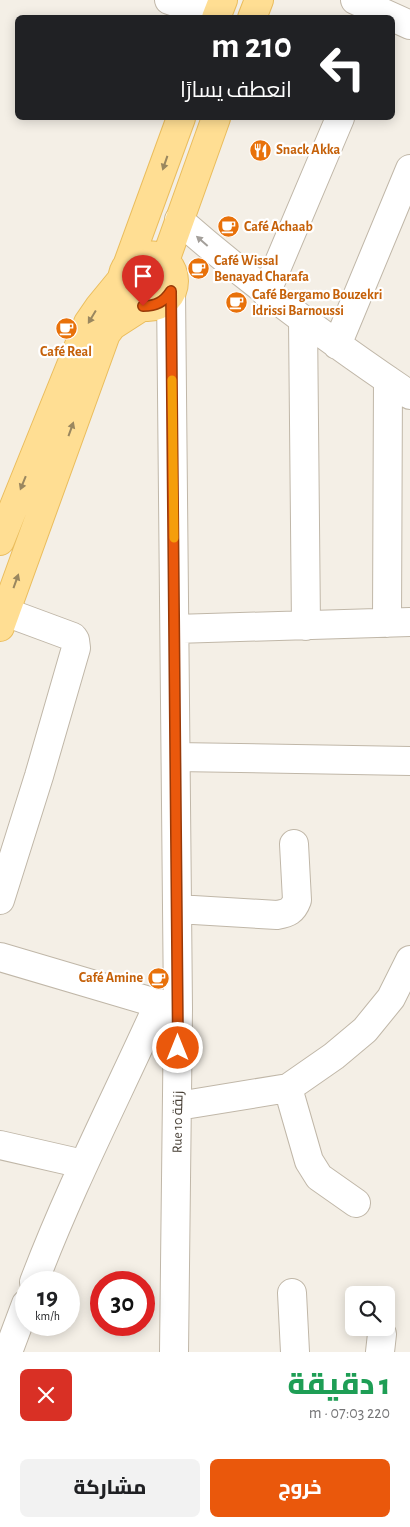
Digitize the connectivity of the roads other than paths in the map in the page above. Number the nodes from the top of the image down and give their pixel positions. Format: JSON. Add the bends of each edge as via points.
{"nodes":[{"id":1,"x":169,"y":0,"type":"edge"},
{"id":2,"x":259,"y":0,"type":"edge"},
{"id":3,"x":355,"y":0,"type":"edge"},
{"id":4,"x":219,"y":11,"type":"edge"},
{"id":5,"x":253,"y":15,"type":"edge"},
{"id":6,"x":383,"y":15,"type":"edge"},
{"id":7,"x":395,"y":19,"type":"edge"},
{"id":8,"x":410,"y":25,"type":"edge"},
{"id":9,"x":180,"y":120,"type":"edge"},
{"id":10,"x":215,"y":120,"type":"edge"},
{"id":11,"x":339,"y":120,"type":"edge"},
{"id":12,"x":410,"y":169,"type":"edge"},
{"id":13,"x":179,"y":220,"type":"junction"},
{"id":14,"x":165,"y":261,"type":"junction"},
{"id":15,"x":124,"y":272,"type":"junction"},
{"id":16,"x":171,"y":291,"type":"junction"},
{"id":17,"x":266,"y":293,"type":"junction"},
{"id":18,"x":143,"y":306,"type":"junction"},
{"id":19,"x":303,"y":320,"type":"junction"},
{"id":20,"x":337,"y":345,"type":"junction"},
{"id":21,"x":388,"y":380,"type":"junction"},
{"id":22,"x":410,"y":395,"type":"edge"},
{"id":23,"x":0,"y":540,"type":"edge"},
{"id":24,"x":2,"y":616,"type":"edge"},
{"id":25,"x":399,"y":623,"type":"edge"},
{"id":26,"x":306,"y":626,"type":"junction"},
{"id":27,"x":174,"y":630,"type":"junction"},
{"id":28,"x":176,"y":757,"type":"junction"},
{"id":29,"x":410,"y":760,"type":"edge"},
{"id":30,"x":294,"y":844,"type":"dead end"},
{"id":31,"x":0,"y":900,"type":"edge"},
{"id":32,"x":177,"y":909,"type":"junction"},
{"id":33,"x":0,"y":957,"type":"edge"},
{"id":34,"x":410,"y":960,"type":"edge"},
{"id":35,"x":400,"y":1003,"type":"edge"},
{"id":36,"x":169,"y":1006,"type":"junction"},
{"id":37,"x":288,"y":1088,"type":"junction"},
{"id":38,"x":178,"y":1106,"type":"junction"},
{"id":39,"x":0,"y":1145,"type":"edge"},
{"id":40,"x":83,"y":1164,"type":"junction"},
{"id":41,"x":356,"y":1204,"type":"dead end"},
{"id":42,"x":39,"y":1271,"type":"edge"},
{"id":43,"x":292,"y":1293,"type":"dead end"},
{"id":44,"x":15,"y":1333,"type":"edge"},
{"id":45,"x":8,"y":1352,"type":"edge"},
{"id":46,"x":174,"y":1352,"type":"edge"},
{"id":47,"x":295,"y":1352,"type":"edge"}],
"edges":[{"from":1,"to":4,"type":"street"},
{"from":2,"to":5,"type":"main road"},
{"from":3,"to":6,"type":"street"},
{"from":7,"to":8,"type":"street"},
{"from":9,"to":15,"type":"main road","one_way":true},
{"from":10,"to":13,"type":"main road"},
{"from":11,"to":17,"type":"street"},
{"from":12,"to":20,"type":"street"},
{"from":13,"to":14,"type":"main road"},
{"from":17,"to":13,"type":"street","one_way":true},
{"from":14,"to":15,"type":"main road","via":[[150,255],[141,256],[133,259]]},
{"from":14,"to":16,"type":"main road","via":[[172,273]]},
{"from":15,"to":18,"type":"main road","via":[[123,287],[127,296]]},
{"from":15,"to":23,"type":"main road","one_way":true,"via":[[88,323]]},
{"from":16,"to":18,"type":"main road","via":[[159,304]]},
{"from":16,"to":27,"type":"street","name":"Rue 10 زنقة"},
{"from":17,"to":19,"type":"street"},
{"from":24,"to":18,"type":"main road","one_way":true,"via":[[106,334],[112,326]]},
{"from":19,"to":20,"type":"street"},
{"from":19,"to":26,"type":"street"},
{"from":20,"to":21,"type":"street"},
{"from":21,"to":22,"type":"street"},
{"from":21,"to":25,"type":"street"},
{"from":24,"to":31,"type":"street","via":[[73,637],[76,648]]},
{"from":25,"to":26,"type":"street"},
{"from":26,"to":27,"type":"street"},
{"from":27,"to":28,"type":"street","name":"Rue 10 زنقة"},
{"from":28,"to":29,"type":"street"},
{"from":28,"to":32,"type":"street","name":"Rue 10 زنقة"},
{"from":30,"to":32,"type":"street","via":[[297,900],[287,914]]},
{"from":32,"to":36,"type":"street","name":"Rue 10 زنقة"},
{"from":33,"to":36,"type":"street"},
{"from":34,"to":35,"type":"street"},
{"from":35,"to":37,"type":"street"},
{"from":36,"to":38,"type":"street","name":"Rue 10 زنقة"},
{"from":36,"to":40,"type":"street"},
{"from":37,"to":38,"type":"street"},
{"from":37,"to":41,"type":"street","via":[[309,1161],[319,1177]]},
{"from":38,"to":46,"type":"street","name":"Rue 10 زنقة"},
{"from":39,"to":40,"type":"street"},
{"from":40,"to":42,"type":"street"},
{"from":43,"to":47,"type":"street"},
{"from":44,"to":45,"type":"street"}]}
